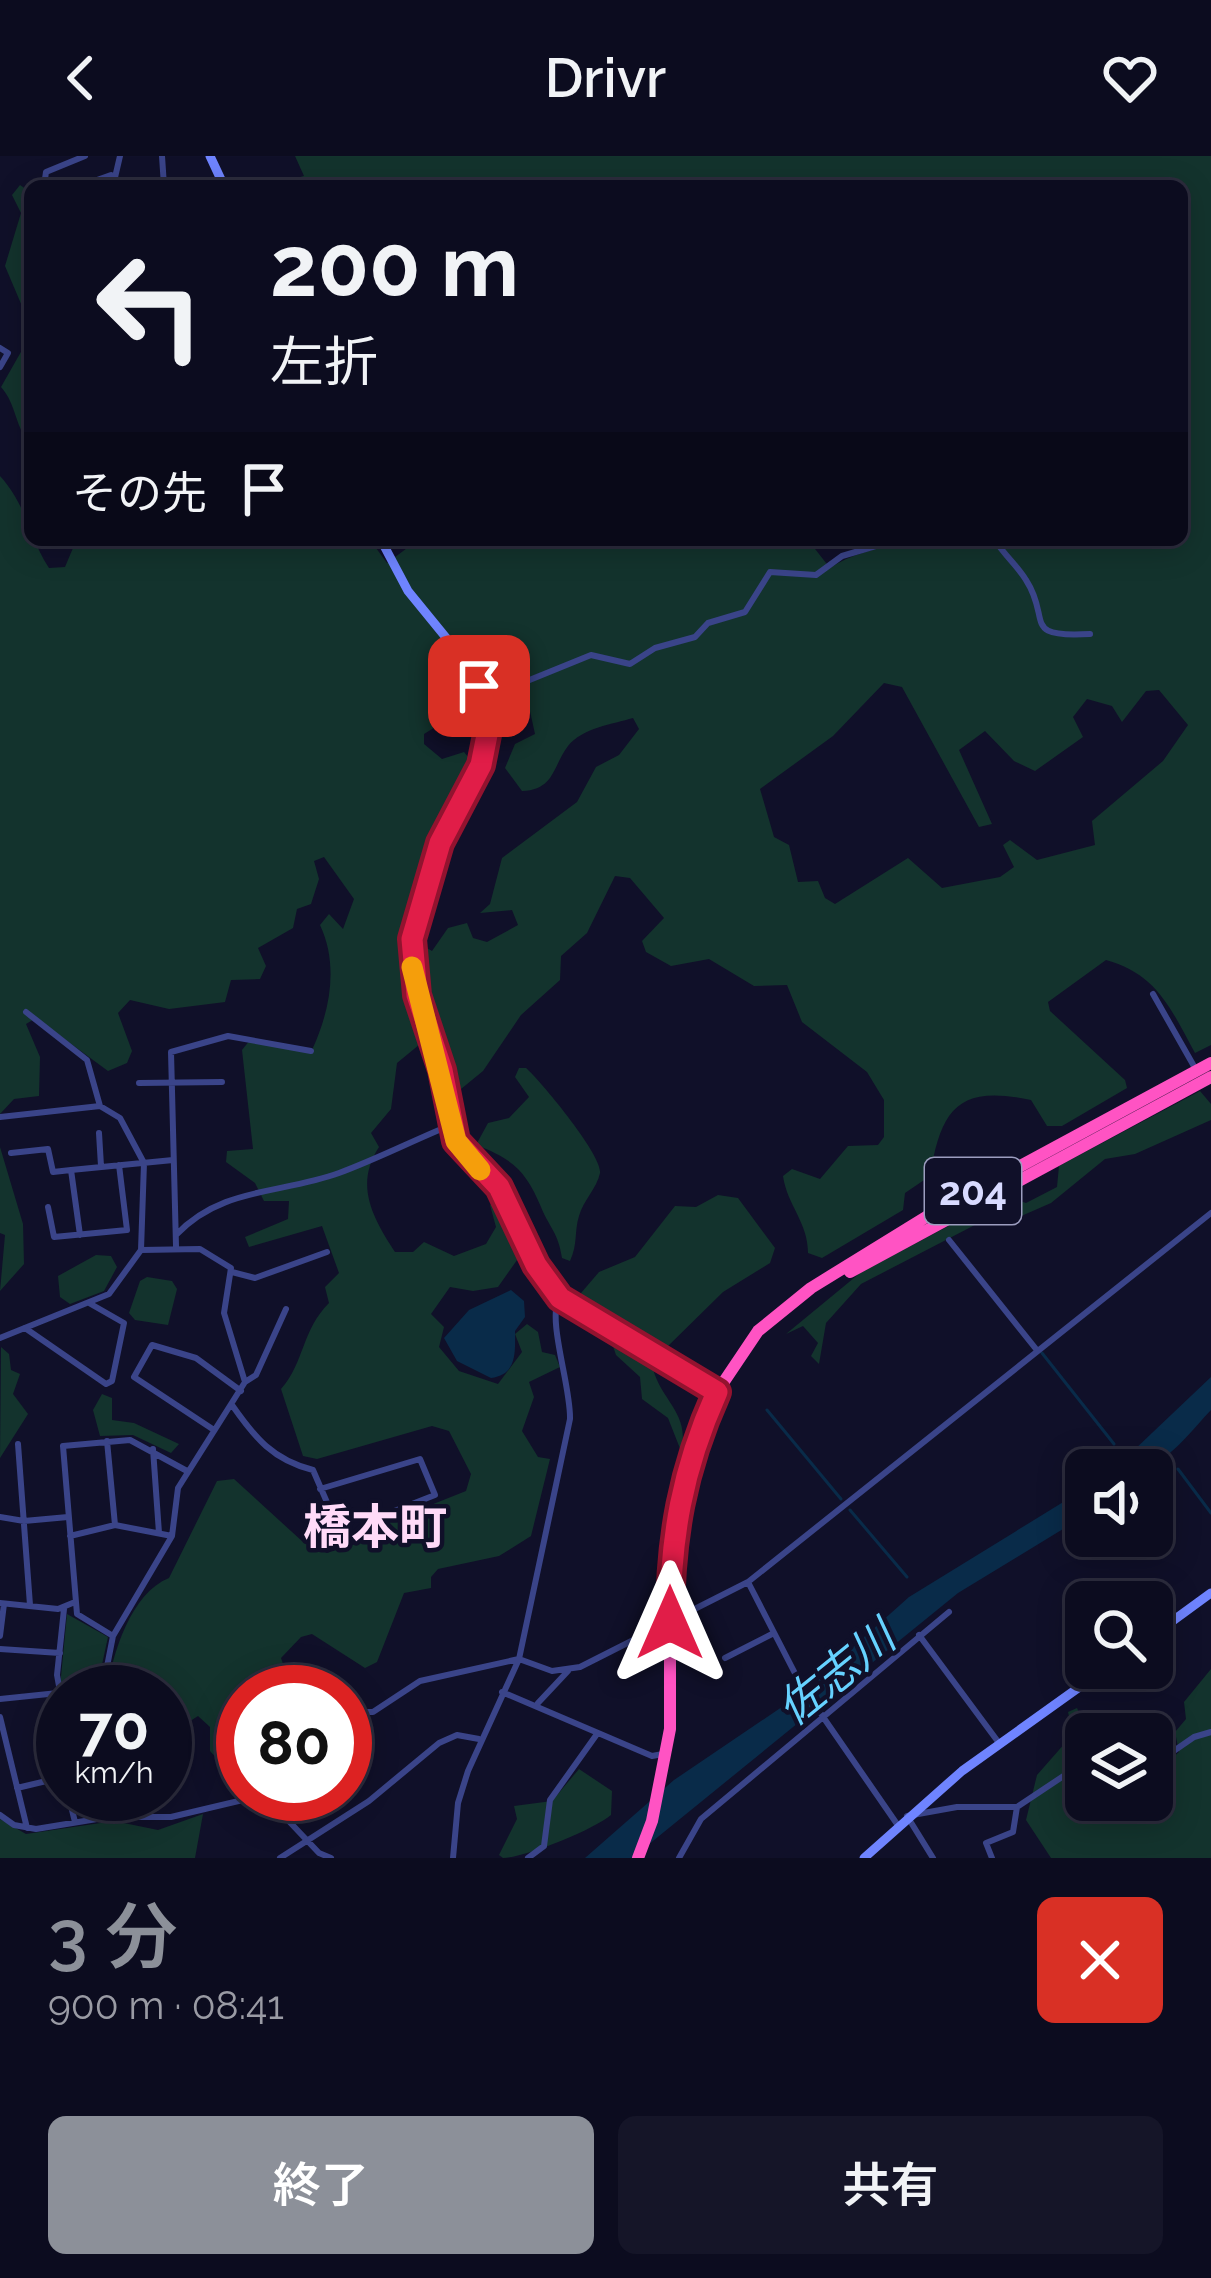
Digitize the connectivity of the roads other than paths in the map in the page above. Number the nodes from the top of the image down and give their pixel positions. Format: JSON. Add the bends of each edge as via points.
{"nodes":[{"id":1,"x":85,"y":156,"type":"edge"},
{"id":2,"x":120,"y":156,"type":"edge"},
{"id":3,"x":67,"y":159,"type":"edge"},
{"id":4,"x":112,"y":175,"type":"junction"},
{"id":5,"x":45,"y":180,"type":"edge"},
{"id":6,"x":97,"y":180,"type":"edge"},
{"id":7,"x":112,"y":180,"type":"edge"},
{"id":8,"x":0,"y":348,"type":"edge"},
{"id":9,"x":0,"y":367,"type":"edge"},
{"id":10,"x":384,"y":546,"type":"edge"},
{"id":11,"x":876,"y":546,"type":"edge"},
{"id":12,"x":1000,"y":546,"type":"edge"},
{"id":13,"x":1090,"y":634,"type":"dead end"},
{"id":14,"x":470,"y":667,"type":"junction"},
{"id":15,"x":1153,"y":994,"type":"dead end"},
{"id":16,"x":26,"y":1012,"type":"dead end"},
{"id":17,"x":310,"y":1052,"type":"dead end"},
{"id":18,"x":1211,"y":1063,"type":"edge"},
{"id":19,"x":1203,"y":1076,"type":"edge"},
{"id":20,"x":222,"y":1082,"type":"dead end"},
{"id":21,"x":139,"y":1083,"type":"dead end"},
{"id":22,"x":171,"y":1083,"type":"junction"},
{"id":23,"x":1211,"y":1097,"type":"edge"},
{"id":24,"x":100,"y":1106,"type":"junction"},
{"id":25,"x":0,"y":1118,"type":"edge"},
{"id":26,"x":451,"y":1124,"type":"junction"},
{"id":27,"x":99,"y":1133,"type":"dead end"},
{"id":28,"x":11,"y":1153,"type":"dead end"},
{"id":29,"x":173,"y":1160,"type":"junction"},
{"id":30,"x":144,"y":1163,"type":"junction"},
{"id":31,"x":119,"y":1165,"type":"junction"},
{"id":32,"x":101,"y":1166,"type":"junction"},
{"id":33,"x":71,"y":1170,"type":"junction"},
{"id":34,"x":48,"y":1207,"type":"dead end"},
{"id":35,"x":1211,"y":1213,"type":"edge"},
{"id":36,"x":80,"y":1235,"type":"junction"},
{"id":37,"x":176,"y":1235,"type":"junction"},
{"id":38,"x":949,"y":1240,"type":"dead end"},
{"id":39,"x":176,"y":1246,"type":"junction"},
{"id":40,"x":141,"y":1250,"type":"junction"},
{"id":41,"x":327,"y":1252,"type":"dead end"},
{"id":42,"x":232,"y":1272,"type":"junction"},
{"id":43,"x":560,"y":1298,"type":"junction"},
{"id":44,"x":89,"y":1304,"type":"junction"},
{"id":45,"x":286,"y":1309,"type":"dead end"},
{"id":46,"x":23,"y":1327,"type":"junction"},
{"id":47,"x":0,"y":1338,"type":"edge"},
{"id":48,"x":1036,"y":1349,"type":"junction"},
{"id":49,"x":243,"y":1387,"type":"junction"},
{"id":50,"x":717,"y":1392,"type":"junction"},
{"id":51,"x":232,"y":1405,"type":"junction"},
{"id":52,"x":214,"y":1430,"type":"junction"},
{"id":53,"x":107,"y":1441,"type":"junction"},
{"id":54,"x":18,"y":1444,"type":"dead end"},
{"id":55,"x":153,"y":1449,"type":"junction"},
{"id":56,"x":187,"y":1471,"type":"junction"},
{"id":57,"x":320,"y":1489,"type":"junction"},
{"id":58,"x":0,"y":1517,"type":"edge"},
{"id":59,"x":68,"y":1517,"type":"junction"},
{"id":60,"x":24,"y":1521,"type":"junction"},
{"id":61,"x":115,"y":1526,"type":"junction"},
{"id":62,"x":159,"y":1533,"type":"junction"},
{"id":63,"x":70,"y":1536,"type":"junction"},
{"id":64,"x":172,"y":1536,"type":"junction"},
{"id":65,"x":748,"y":1582,"type":"junction"},
{"id":66,"x":1211,"y":1593,"type":"edge"},
{"id":67,"x":75,"y":1602,"type":"junction"},
{"id":68,"x":2,"y":1603,"type":"edge"},
{"id":69,"x":30,"y":1605,"type":"junction"},
{"id":70,"x":64,"y":1609,"type":"junction"},
{"id":71,"x":949,"y":1612,"type":"dead end"},
{"id":72,"x":1173,"y":1621,"type":"edge"},
{"id":73,"x":670,"y":1623,"type":"junction"},
{"id":74,"x":774,"y":1633,"type":"junction"},
{"id":75,"x":920,"y":1635,"type":"junction"},
{"id":76,"x":0,"y":1636,"type":"edge"},
{"id":77,"x":113,"y":1636,"type":"junction"},
{"id":78,"x":0,"y":1649,"type":"edge"},
{"id":79,"x":59,"y":1653,"type":"junction"},
{"id":80,"x":725,"y":1658,"type":"dead end"},
{"id":81,"x":519,"y":1659,"type":"junction"},
{"id":82,"x":59,"y":1665,"type":"edge"},
{"id":83,"x":107,"y":1665,"type":"edge"},
{"id":84,"x":568,"y":1671,"type":"junction"},
{"id":85,"x":1076,"y":1689,"type":"edge"},
{"id":86,"x":502,"y":1692,"type":"junction"},
{"id":87,"x":36,"y":1695,"type":"edge"},
{"id":88,"x":0,"y":1699,"type":"edge"},
{"id":89,"x":537,"y":1705,"type":"junction"},
{"id":90,"x":372,"y":1710,"type":"edge"},
{"id":91,"x":820,"y":1714,"type":"junction"},
{"id":92,"x":0,"y":1717,"type":"edge"},
{"id":93,"x":1211,"y":1732,"type":"edge"},
{"id":94,"x":596,"y":1734,"type":"junction"},
{"id":95,"x":3,"y":1739,"type":"edge"},
{"id":96,"x":479,"y":1739,"type":"junction"},
{"id":97,"x":999,"y":1743,"type":"junction"},
{"id":98,"x":1173,"y":1752,"type":"edge"},
{"id":99,"x":666,"y":1760,"type":"junction"},
{"id":100,"x":1065,"y":1774,"type":"edge"},
{"id":101,"x":36,"y":1783,"type":"edge"},
{"id":102,"x":17,"y":1788,"type":"junction"},
{"id":103,"x":216,"y":1807,"type":"edge"},
{"id":104,"x":1017,"y":1807,"type":"junction"},
{"id":105,"x":0,"y":1815,"type":"edge"},
{"id":106,"x":907,"y":1816,"type":"junction"},
{"id":107,"x":289,"y":1821,"type":"edge"},
{"id":108,"x":75,"y":1822,"type":"joint"},
{"id":109,"x":897,"y":1824,"type":"junction"},
{"id":110,"x":27,"y":1828,"type":"junction"},
{"id":111,"x":307,"y":1841,"type":"junction"},
{"id":112,"x":280,"y":1858,"type":"edge"},
{"id":113,"x":331,"y":1858,"type":"edge"},
{"id":114,"x":453,"y":1858,"type":"edge"},
{"id":115,"x":529,"y":1858,"type":"edge"},
{"id":116,"x":638,"y":1858,"type":"edge"},
{"id":117,"x":679,"y":1858,"type":"edge"},
{"id":118,"x":864,"y":1858,"type":"edge"},
{"id":119,"x":933,"y":1858,"type":"edge"},
{"id":120,"x":992,"y":1858,"type":"edge"}],
"edges":[{"from":1,"to":3,"type":"street"},
{"from":2,"to":4,"type":"street"},
{"from":3,"to":5,"type":"street"},
{"from":4,"to":6,"type":"street"},
{"from":4,"to":7,"type":"street"},
{"from":8,"to":9,"type":"street","via":[[8,353]]},
{"from":10,"to":14,"type":"street","via":[[408,591]]},
{"from":11,"to":14,"type":"street","via":[[816,575],[770,572],[746,612],[630,664],[591,655],[500,692],[478,665]]},
{"from":12,"to":13,"type":"street","via":[[1024,576],[1045,629]]},
{"from":14,"to":26,"type":"street","via":[[484,709],[481,765],[440,843],[412,939],[417,995],[451,1097]]},
{"from":15,"to":19,"type":"street"},
{"from":16,"to":24,"type":"street","via":[[87,1060]]},
{"from":17,"to":22,"type":"street","via":[[217,1036],[171,1052]]},
{"from":18,"to":19,"type":"highway","number":"204"},
{"from":19,"to":23,"type":"street"},
{"from":19,"to":50,"type":"highway","number":"204","via":[[907,1228],[811,1288],[752,1342]]},
{"from":20,"to":22,"type":"street"},
{"from":21,"to":22,"type":"street"},
{"from":22,"to":29,"type":"street"},
{"from":24,"to":25,"type":"street"},
{"from":24,"to":30,"type":"street","via":[[130,1132]]},
{"from":26,"to":37,"type":"street","via":[[335,1174],[215,1203]]},
{"from":26,"to":43,"type":"street","via":[[461,1151],[512,1208]]},
{"from":27,"to":32,"type":"street"},
{"from":28,"to":33,"type":"street","via":[[48,1149],[53,1172]]},
{"from":29,"to":30,"type":"street"},
{"from":29,"to":37,"type":"street"},
{"from":30,"to":31,"type":"street"},
{"from":30,"to":40,"type":"street"},
{"from":31,"to":32,"type":"street"},
{"from":31,"to":36,"type":"street","via":[[127,1231]]},
{"from":32,"to":33,"type":"street"},
{"from":33,"to":36,"type":"street"},
{"from":34,"to":36,"type":"street","via":[[53,1237]]},
{"from":35,"to":48,"type":"street"},
{"from":37,"to":39,"type":"street"},
{"from":38,"to":48,"type":"street"},
{"from":39,"to":40,"type":"street"},
{"from":39,"to":42,"type":"street","via":[[211,1253]]},
{"from":40,"to":44,"type":"street","via":[[109,1294]]},
{"from":41,"to":42,"type":"street","via":[[255,1278]]},
{"from":42,"to":49,"type":"street","via":[[224,1313]]},
{"from":43,"to":50,"type":"street"},
{"from":43,"to":81,"type":"street","via":[[554,1316],[570,1419]]},
{"from":44,"to":46,"type":"street"},
{"from":44,"to":46,"type":"street","via":[[124,1322],[106,1384]]},
{"from":45,"to":49,"type":"street","via":[[256,1376]]},
{"from":46,"to":47,"type":"street"},
{"from":48,"to":65,"type":"street"},
{"from":49,"to":51,"type":"street"},
{"from":49,"to":52,"type":"street","via":[[196,1358],[152,1345],[134,1377]]},
{"from":50,"to":73,"type":"highway","number":"204","via":[[675,1512]]},
{"from":51,"to":52,"type":"street"},
{"from":51,"to":57,"type":"street","via":[[277,1457],[313,1470]]},
{"from":52,"to":56,"type":"street"},
{"from":53,"to":55,"type":"street"},
{"from":53,"to":59,"type":"street","via":[[63,1446]]},
{"from":53,"to":61,"type":"street"},
{"from":54,"to":60,"type":"street"},
{"from":55,"to":56,"type":"street"},
{"from":55,"to":62,"type":"street"},
{"from":56,"to":64,"type":"street","via":[[175,1496]]},
{"from":57,"to":57,"type":"street","via":[[420,1459],[435,1496],[346,1540]]},
{"from":58,"to":60,"type":"street"},
{"from":59,"to":60,"type":"street"},
{"from":59,"to":63,"type":"street"},
{"from":60,"to":69,"type":"street"},
{"from":61,"to":62,"type":"street"},
{"from":61,"to":63,"type":"street"},
{"from":62,"to":64,"type":"street"},
{"from":63,"to":67,"type":"street"},
{"from":64,"to":77,"type":"street"},
{"from":65,"to":73,"type":"street"},
{"from":65,"to":74,"type":"street"},
{"from":66,"to":72,"type":"street"},
{"from":67,"to":70,"type":"street"},
{"from":67,"to":77,"type":"street","via":[[76,1614]]},
{"from":68,"to":69,"type":"street"},
{"from":68,"to":76,"type":"street"},
{"from":69,"to":70,"type":"street"},
{"from":70,"to":79,"type":"street"},
{"from":71,"to":75,"type":"street"},
{"from":73,"to":84,"type":"street"},
{"from":73,"to":99,"type":"highway","number":"204"},
{"from":74,"to":80,"type":"street"},
{"from":74,"to":91,"type":"street"},
{"from":75,"to":91,"type":"street"},
{"from":75,"to":97,"type":"street"},
{"from":77,"to":83,"type":"street"},
{"from":78,"to":79,"type":"street"},
{"from":79,"to":82,"type":"street"},
{"from":81,"to":84,"type":"street"},
{"from":81,"to":86,"type":"street"},
{"from":81,"to":90,"type":"street","via":[[420,1681]]},
{"from":84,"to":89,"type":"street"},
{"from":85,"to":97,"type":"street"},
{"from":86,"to":89,"type":"street"},
{"from":86,"to":96,"type":"street"},
{"from":87,"to":88,"type":"street"},
{"from":89,"to":94,"type":"street"},
{"from":91,"to":109,"type":"street"},
{"from":91,"to":117,"type":"street","via":[[701,1819]]},
{"from":92,"to":95,"type":"street"},
{"from":93,"to":98,"type":"street"},
{"from":94,"to":99,"type":"street"},
{"from":94,"to":115,"type":"street","via":[[550,1800],[544,1846]]},
{"from":95,"to":102,"type":"street"},
{"from":96,"to":111,"type":"street","via":[[448,1738]]},
{"from":96,"to":114,"type":"street","via":[[458,1803]]},
{"from":97,"to":106,"type":"street"},
{"from":99,"to":116,"type":"highway","number":"204"},
{"from":100,"to":104,"type":"street"},
{"from":101,"to":102,"type":"street"},
{"from":102,"to":110,"type":"street"},
{"from":103,"to":108,"type":"street"},
{"from":104,"to":106,"type":"street"},
{"from":104,"to":120,"type":"street","via":[[1013,1832],[986,1843]]},
{"from":105,"to":110,"type":"street"},
{"from":106,"to":109,"type":"street"},
{"from":106,"to":119,"type":"street"},
{"from":107,"to":111,"type":"street"},
{"from":108,"to":110,"type":"street"},
{"from":109,"to":118,"type":"street"},
{"from":111,"to":112,"type":"street"},
{"from":111,"to":113,"type":"street"}]}
